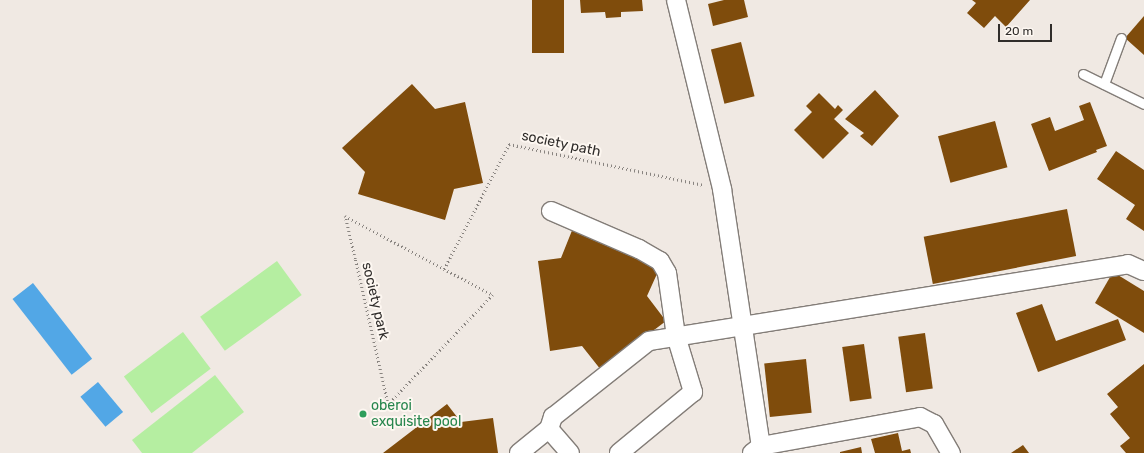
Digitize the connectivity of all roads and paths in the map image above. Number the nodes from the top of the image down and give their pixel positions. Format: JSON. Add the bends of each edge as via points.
{"nodes":[{"id":1,"x":676,"y":0,"type":"edge"},
{"id":2,"x":1121,"y":38,"type":"dead end"},
{"id":3,"x":1083,"y":74,"type":"dead end"},
{"id":4,"x":1104,"y":84,"type":"junction"},
{"id":5,"x":1144,"y":104,"type":"edge"},
{"id":6,"x":722,"y":189,"type":"junction"},
{"id":7,"x":551,"y":211,"type":"dead end"},
{"id":8,"x":444,"y":269,"type":"junction"},
{"id":9,"x":1144,"y":270,"type":"edge"},
{"id":10,"x":741,"y":326,"type":"junction"},
{"id":11,"x":676,"y":336,"type":"junction"},
{"id":12,"x":549,"y":429,"type":"junction"},
{"id":13,"x":815,"y":445,"type":"edge"},
{"id":14,"x":756,"y":450,"type":"edge"},
{"id":15,"x":519,"y":453,"type":"edge"},
{"id":16,"x":570,"y":453,"type":"edge"},
{"id":17,"x":619,"y":453,"type":"edge"},
{"id":18,"x":950,"y":453,"type":"edge"}],
"edges":[{"from":1,"to":6,"type":"street"},
{"from":2,"to":4,"type":"lane"},
{"from":3,"to":4,"type":"lane"},
{"from":4,"to":5,"type":"lane"},
{"from":6,"to":8,"type":"path","name":"society path","via":[[510,144]]},
{"from":6,"to":10,"type":"street"},
{"from":7,"to":11,"type":"street","via":[[639,249],[660,261],[667,273]]},
{"from":8,"to":8,"type":"path","name":"society park","via":[[346,216],[388,405],[493,295]]},
{"from":9,"to":10,"type":"street","via":[[1128,264]]},
{"from":10,"to":11,"type":"street"},
{"from":10,"to":14,"type":"street","via":[[751,364]]},
{"from":11,"to":12,"type":"street","via":[[649,341],[553,417]]},
{"from":11,"to":17,"type":"street","via":[[692,379],[692,395]]},
{"from":12,"to":15,"type":"street"},
{"from":12,"to":16,"type":"street"},
{"from":13,"to":14,"type":"street"},
{"from":13,"to":18,"type":"street","via":[[920,417],[934,424]]}]}
